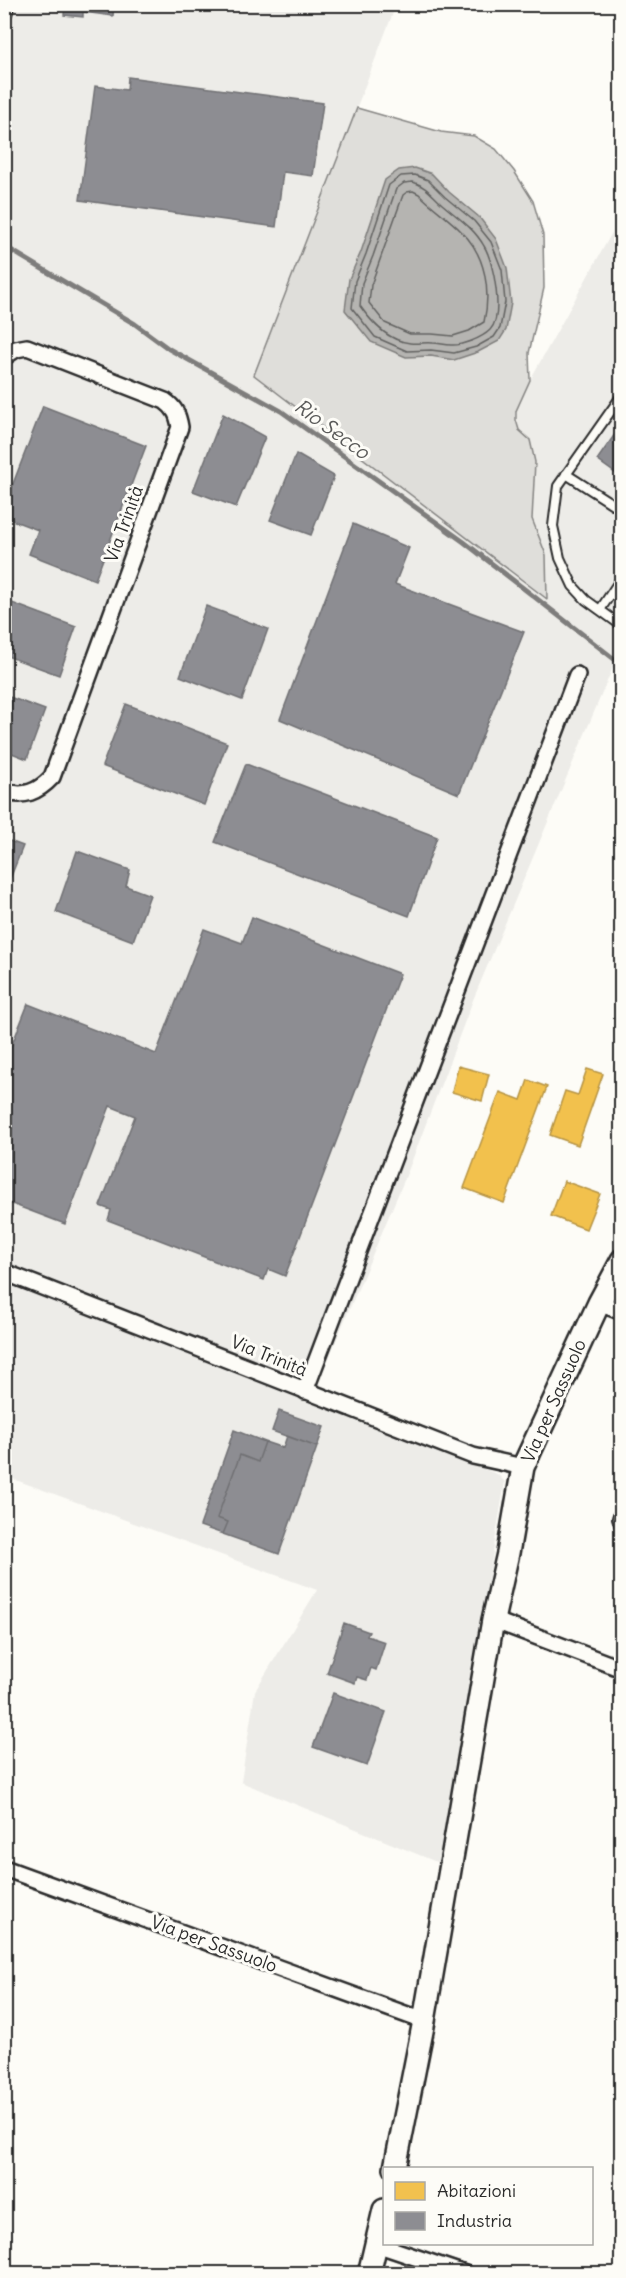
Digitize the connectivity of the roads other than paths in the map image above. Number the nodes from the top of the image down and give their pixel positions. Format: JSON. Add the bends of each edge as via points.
{"nodes":[{"id":1,"x":5,"y":4,"type":"edge"},
{"id":2,"x":4,"y":11,"type":"edge"},
{"id":3,"x":4,"y":357,"type":"edge"},
{"id":4,"x":621,"y":395,"type":"edge"},
{"id":5,"x":566,"y":474,"type":"junction"},
{"id":6,"x":621,"y":510,"type":"edge"},
{"id":7,"x":621,"y":577,"type":"edge"},
{"id":8,"x":600,"y":610,"type":"junction"},
{"id":9,"x":621,"y":626,"type":"edge"},
{"id":10,"x":577,"y":675,"type":"dead end"},
{"id":11,"x":4,"y":790,"type":"edge"},
{"id":12,"x":621,"y":1260,"type":"edge"},
{"id":13,"x":4,"y":1272,"type":"edge"},
{"id":14,"x":599,"y":1303,"type":"junction"},
{"id":15,"x":621,"y":1312,"type":"edge"},
{"id":16,"x":305,"y":1391,"type":"junction"},
{"id":17,"x":523,"y":1467,"type":"junction"},
{"id":18,"x":621,"y":1503,"type":"edge"},
{"id":19,"x":621,"y":1534,"type":"edge"},
{"id":20,"x":493,"y":1620,"type":"junction"},
{"id":21,"x":621,"y":1669,"type":"edge"},
{"id":22,"x":4,"y":1868,"type":"edge"},
{"id":23,"x":424,"y":2021,"type":"junction"},
{"id":24,"x":395,"y":2167,"type":"edge"},
{"id":25,"x":383,"y":2214,"type":"edge"},
{"id":26,"x":376,"y":2244,"type":"junction"},
{"id":27,"x":369,"y":2274,"type":"edge"},
{"id":28,"x":465,"y":2274,"type":"edge"}],
"edges":[{"from":1,"to":2,"type":"street"},
{"from":3,"to":11,"type":"street","name":"Via Trinità","via":[[27,347],[165,401],[173,406],[180,427],[51,777],[40,790],[27,794]]},
{"from":4,"to":5,"type":"lane"},
{"from":5,"to":6,"type":"lane"},
{"from":5,"to":8,"type":"lane","via":[[558,486],[553,526],[560,558],[573,586]]},
{"from":7,"to":8,"type":"lane"},
{"from":8,"to":9,"type":"lane"},
{"from":10,"to":16,"type":"street"},
{"from":12,"to":14,"type":"main road","name":"Via per Sassuolo"},
{"from":13,"to":16,"type":"street","name":"Via Trinità"},
{"from":14,"to":15,"type":"street"},
{"from":14,"to":17,"type":"main road","name":"Via per Sassuolo"},
{"from":16,"to":17,"type":"street","name":"Via Trinità","via":[[473,1456]]},
{"from":17,"to":20,"type":"main road","name":"Via per Sassuolo"},
{"from":18,"to":19,"type":"lane","via":[[617,1518]]},
{"from":20,"to":21,"type":"street"},
{"from":20,"to":23,"type":"main road","name":"Via per Sassuolo"},
{"from":22,"to":23,"type":"street","name":"Via per Sassuolo"},
{"from":23,"to":24,"type":"main road","name":"Via per Sassuolo"},
{"from":25,"to":26,"type":"main road"},
{"from":26,"to":27,"type":"main road"},
{"from":26,"to":28,"type":"street"}]}
